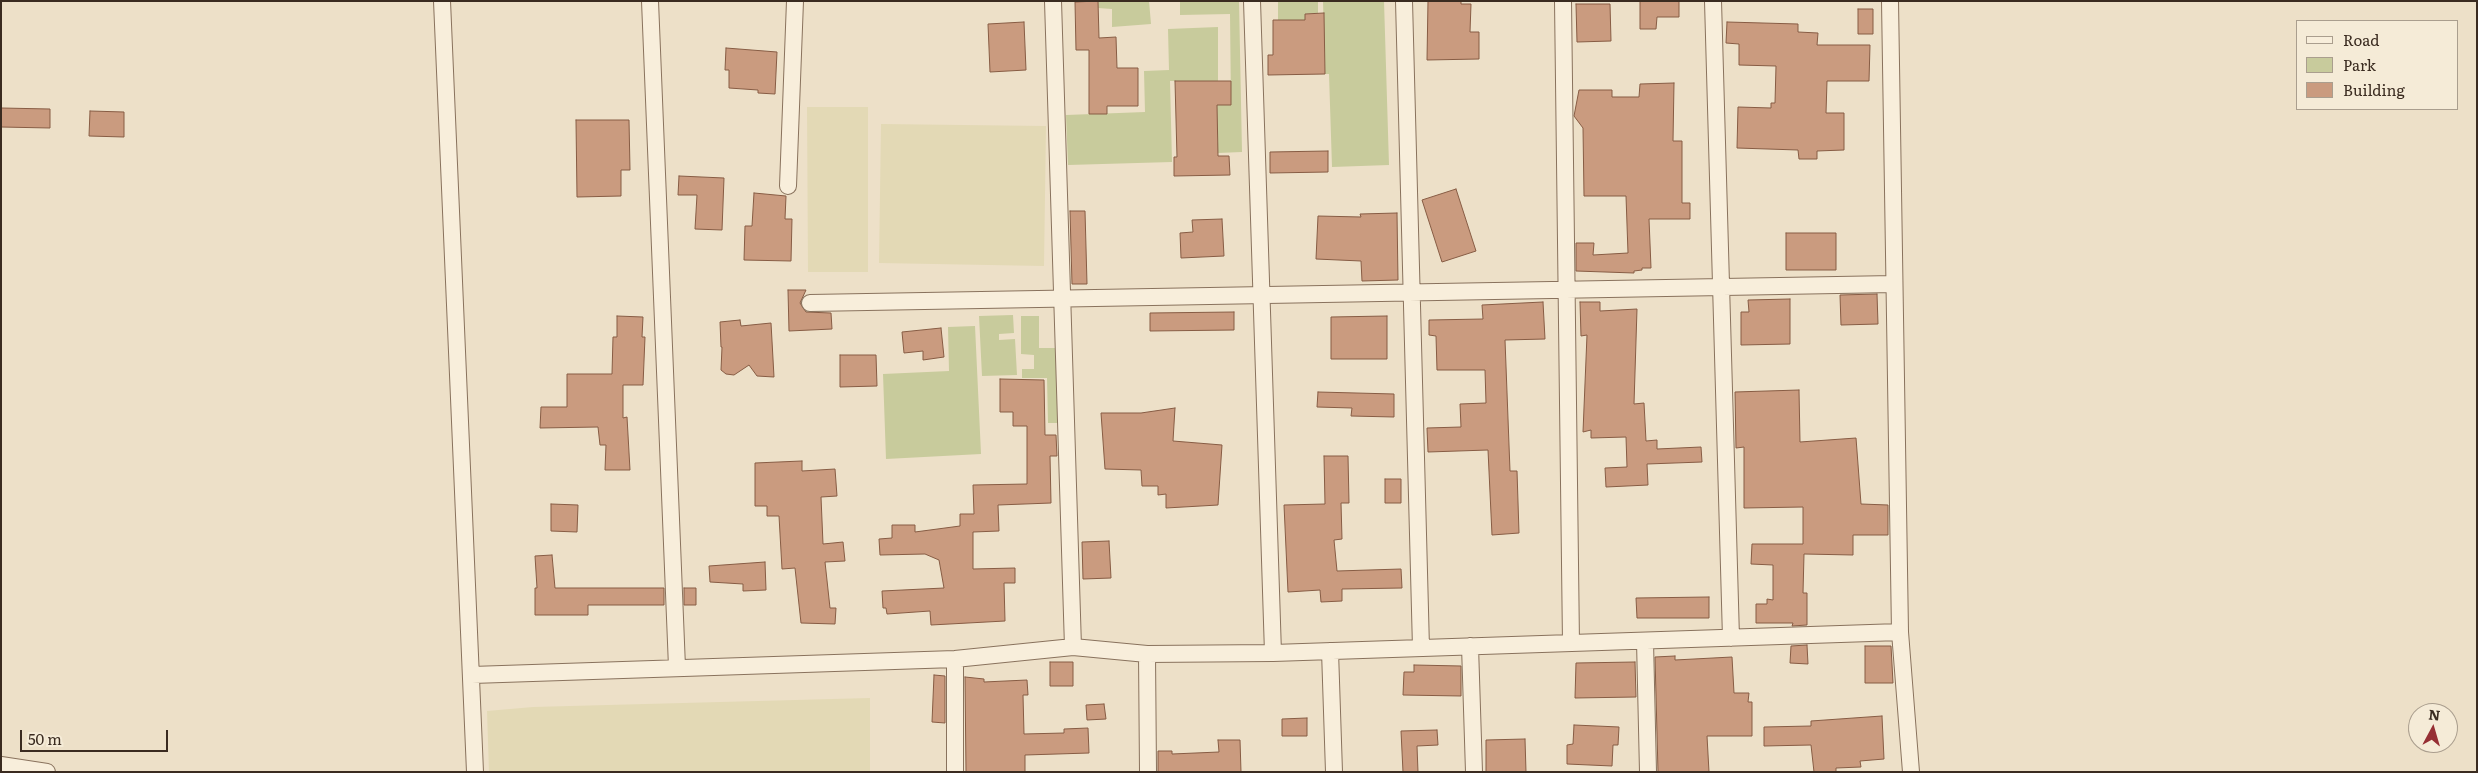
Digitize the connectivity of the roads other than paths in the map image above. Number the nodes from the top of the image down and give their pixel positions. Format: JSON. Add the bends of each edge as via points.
{"nodes":[{"id":1,"x":442,"y":1,"type":"edge"},
{"id":2,"x":650,"y":1,"type":"edge"},
{"id":3,"x":795,"y":1,"type":"edge"},
{"id":4,"x":1053,"y":1,"type":"edge"},
{"id":5,"x":1252,"y":1,"type":"edge"},
{"id":6,"x":1404,"y":1,"type":"edge"},
{"id":7,"x":1563,"y":1,"type":"edge"},
{"id":8,"x":1713,"y":1,"type":"edge"},
{"id":9,"x":1890,"y":1,"type":"edge"},
{"id":10,"x":788,"y":186,"type":"dead end"},
{"id":11,"x":1894,"y":284,"type":"junction"},
{"id":12,"x":1721,"y":287,"type":"junction"},
{"id":13,"x":1567,"y":290,"type":"junction"},
{"id":14,"x":1411,"y":293,"type":"junction"},
{"id":15,"x":1261,"y":295,"type":"junction"},
{"id":16,"x":1062,"y":299,"type":"junction"},
{"id":17,"x":810,"y":303,"type":"dead end"},
{"id":18,"x":1900,"y":632,"type":"junction"},
{"id":19,"x":1731,"y":638,"type":"junction"},
{"id":20,"x":1644,"y":641,"type":"junction"},
{"id":21,"x":1571,"y":643,"type":"junction"},
{"id":22,"x":1470,"y":646,"type":"junction"},
{"id":23,"x":1073,"y":647,"type":"junction"},
{"id":24,"x":1421,"y":648,"type":"junction"},
{"id":25,"x":1330,"y":651,"type":"junction"},
{"id":26,"x":1273,"y":652,"type":"junction"},
{"id":27,"x":1147,"y":654,"type":"junction"},
{"id":28,"x":955,"y":659,"type":"junction"},
{"id":29,"x":676,"y":667,"type":"junction"},
{"id":30,"x":472,"y":675,"type":"junction"},
{"id":31,"x":1,"y":765,"type":"edge"},
{"id":32,"x":47,"y":772,"type":"edge"},
{"id":33,"x":475,"y":772,"type":"edge"},
{"id":34,"x":954,"y":772,"type":"edge"},
{"id":35,"x":1148,"y":772,"type":"edge"},
{"id":36,"x":1334,"y":772,"type":"edge"},
{"id":37,"x":1474,"y":772,"type":"edge"},
{"id":38,"x":1648,"y":772,"type":"edge"},
{"id":39,"x":1911,"y":772,"type":"edge"}],
"edges":[{"from":1,"to":30,"type":"street"},
{"from":2,"to":29,"type":"street"},
{"from":3,"to":10,"type":"street"},
{"from":4,"to":16,"type":"street"},
{"from":5,"to":15,"type":"street"},
{"from":6,"to":14,"type":"street"},
{"from":7,"to":13,"type":"street"},
{"from":8,"to":12,"type":"street"},
{"from":9,"to":11,"type":"street"},
{"from":11,"to":12,"type":"street"},
{"from":11,"to":18,"type":"street"},
{"from":12,"to":13,"type":"street"},
{"from":12,"to":19,"type":"street"},
{"from":13,"to":14,"type":"street"},
{"from":13,"to":21,"type":"street"},
{"from":14,"to":15,"type":"street"},
{"from":14,"to":24,"type":"street"},
{"from":15,"to":16,"type":"street"},
{"from":15,"to":26,"type":"street"},
{"from":16,"to":17,"type":"street"},
{"from":16,"to":23,"type":"street"},
{"from":18,"to":19,"type":"street"},
{"from":18,"to":39,"type":"street"},
{"from":19,"to":20,"type":"street"},
{"from":20,"to":21,"type":"street"},
{"from":20,"to":38,"type":"street"},
{"from":21,"to":22,"type":"street"},
{"from":22,"to":24,"type":"street"},
{"from":22,"to":37,"type":"street"},
{"from":23,"to":27,"type":"street"},
{"from":23,"to":28,"type":"street"},
{"from":24,"to":25,"type":"street"},
{"from":25,"to":26,"type":"street"},
{"from":25,"to":36,"type":"street"},
{"from":26,"to":27,"type":"street"},
{"from":27,"to":35,"type":"street"},
{"from":28,"to":29,"type":"street"},
{"from":28,"to":34,"type":"street"},
{"from":29,"to":30,"type":"street"},
{"from":30,"to":33,"type":"street"},
{"from":31,"to":32,"type":"street"}]}
